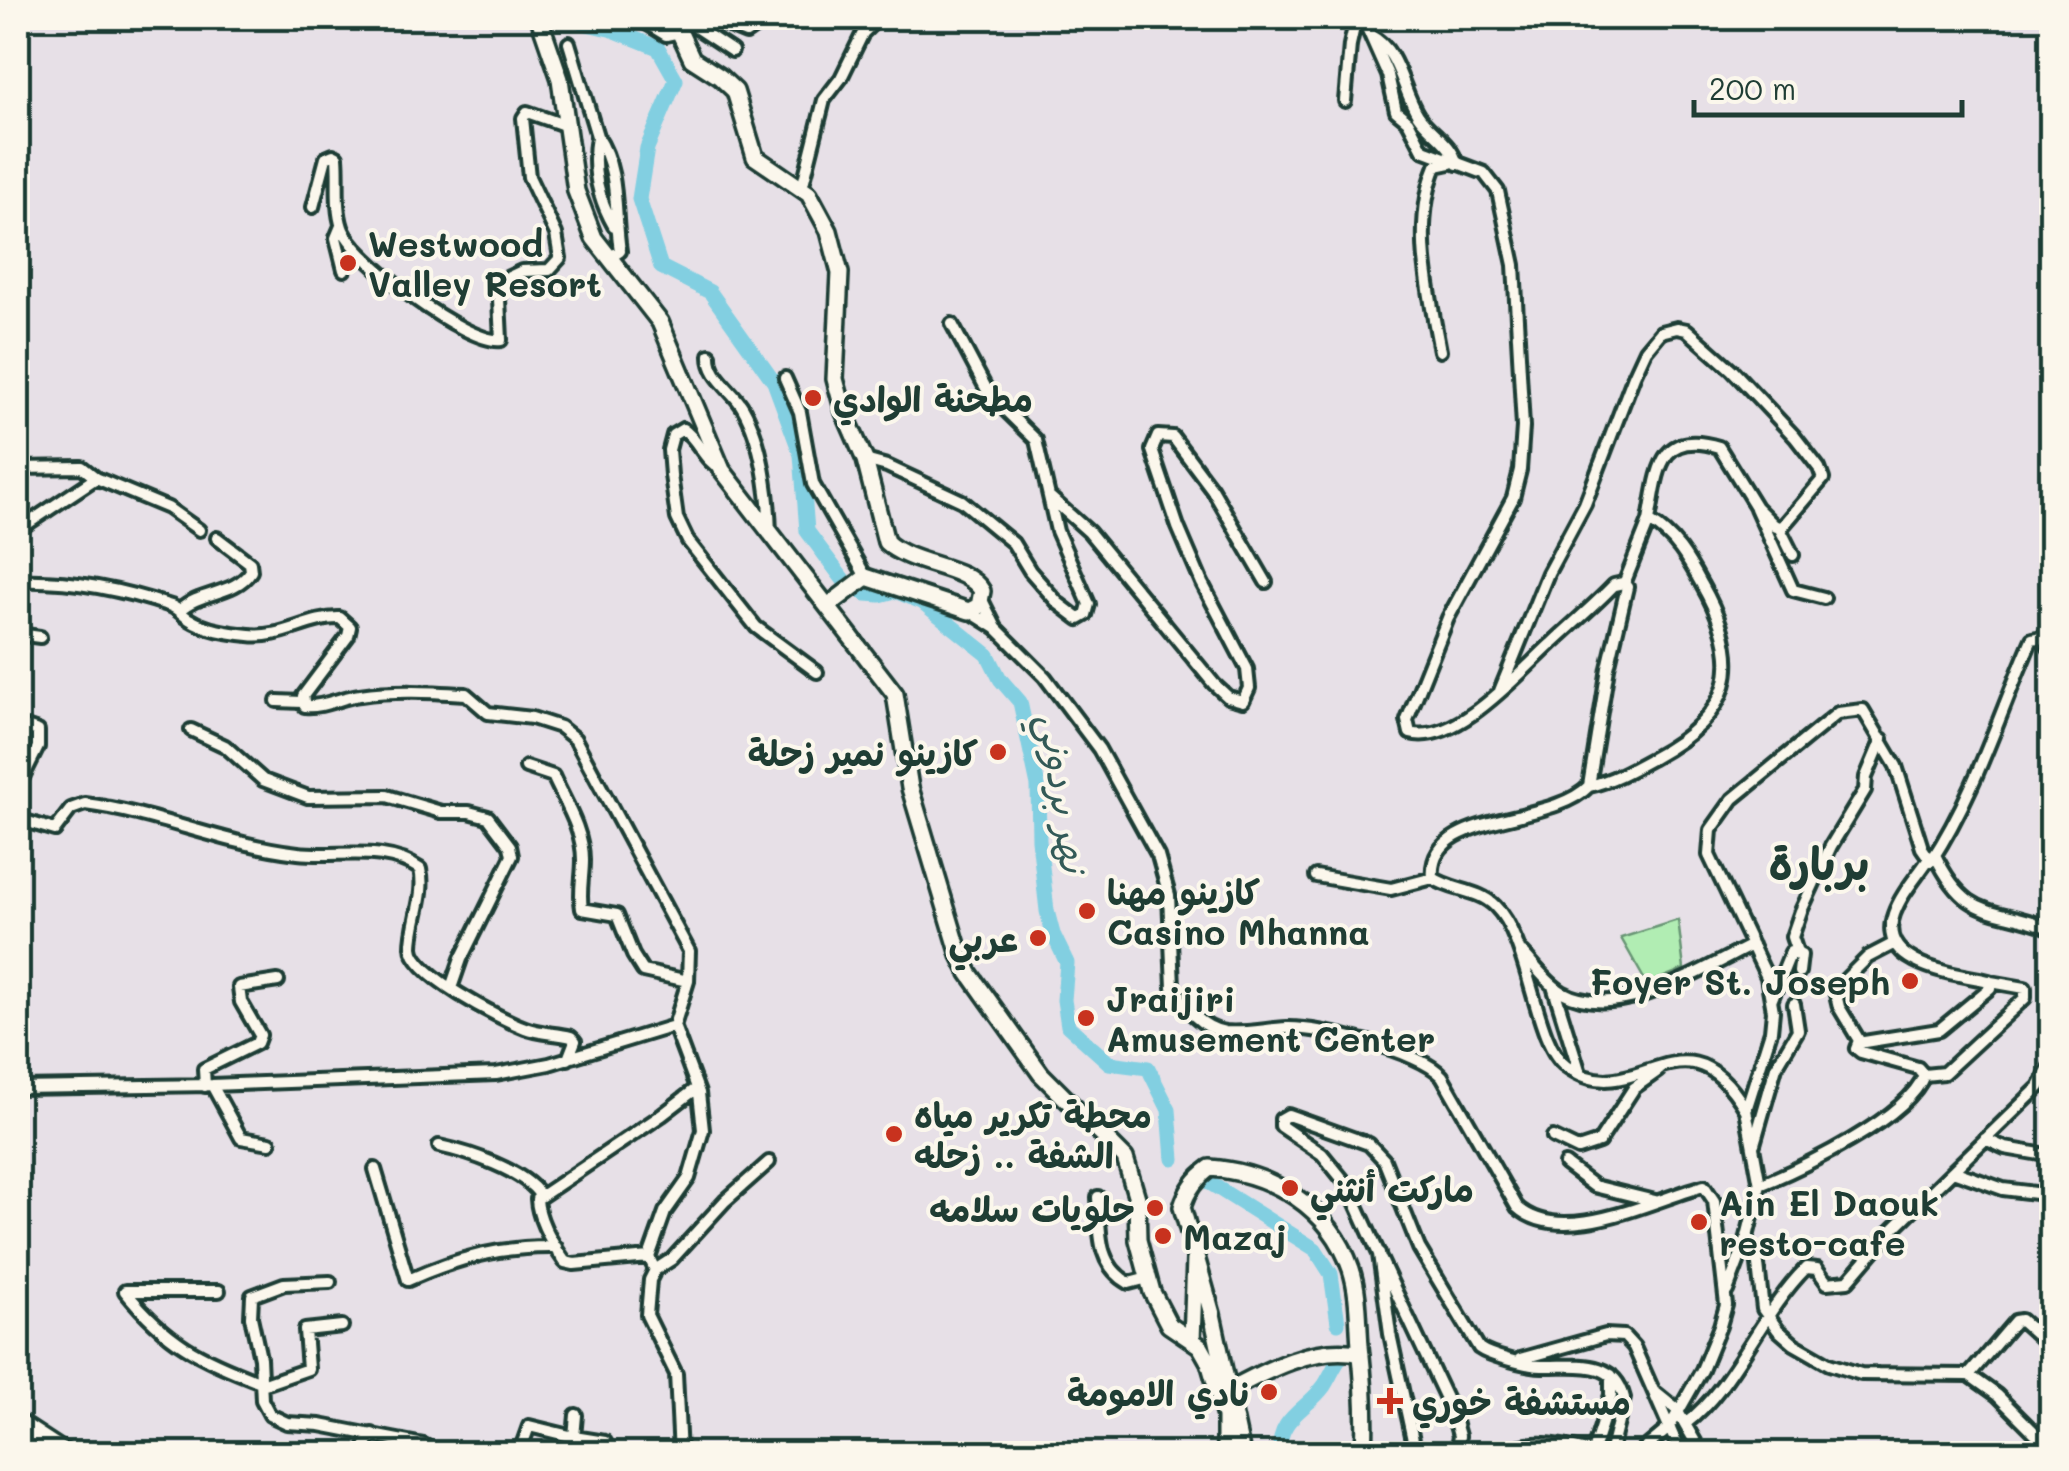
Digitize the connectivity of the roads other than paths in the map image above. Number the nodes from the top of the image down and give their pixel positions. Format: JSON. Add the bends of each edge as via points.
{"nodes":[{"id":1,"x":539,"y":18,"type":"edge"},
{"id":2,"x":638,"y":18,"type":"edge"},
{"id":3,"x":705,"y":18,"type":"edge"},
{"id":4,"x":768,"y":18,"type":"edge"},
{"id":5,"x":878,"y":18,"type":"edge"},
{"id":6,"x":1356,"y":18,"type":"edge"},
{"id":7,"x":1367,"y":18,"type":"edge"},
{"id":8,"x":676,"y":25,"type":"edge"},
{"id":9,"x":1371,"y":36,"type":"junction"},
{"id":10,"x":569,"y":43,"type":"dead end"},
{"id":11,"x":732,"y":52,"type":"dead end"},
{"id":12,"x":1345,"y":102,"type":"dead end"},
{"id":13,"x":568,"y":127,"type":"junction"},
{"id":14,"x":1454,"y":164,"type":"junction"},
{"id":15,"x":802,"y":188,"type":"junction"},
{"id":16,"x":313,"y":207,"type":"dead end"},
{"id":17,"x":342,"y":226,"type":"junction"},
{"id":18,"x":611,"y":257,"type":"junction"},
{"id":19,"x":344,"y":270,"type":"dead end"},
{"id":20,"x":952,"y":324,"type":"dead end"},
{"id":21,"x":1440,"y":351,"type":"dead end"},
{"id":22,"x":710,"y":355,"type":"dead end"},
{"id":23,"x":785,"y":378,"type":"dead end"},
{"id":24,"x":865,"y":460,"type":"junction"},
{"id":25,"x":18,"y":468,"type":"edge"},
{"id":26,"x":722,"y":470,"type":"junction"},
{"id":27,"x":96,"y":478,"type":"junction"},
{"id":28,"x":1050,"y":498,"type":"junction"},
{"id":29,"x":1756,"y":507,"type":"junction"},
{"id":30,"x":1649,"y":520,"type":"junction"},
{"id":31,"x":1780,"y":527,"type":"junction"},
{"id":32,"x":18,"y":530,"type":"edge"},
{"id":33,"x":200,"y":530,"type":"dead end"},
{"id":34,"x":770,"y":534,"type":"junction"},
{"id":35,"x":217,"y":538,"type":"dead end"},
{"id":36,"x":1793,"y":555,"type":"dead end"},
{"id":37,"x":861,"y":580,"type":"junction"},
{"id":38,"x":18,"y":581,"type":"edge"},
{"id":39,"x":1266,"y":582,"type":"dead end"},
{"id":40,"x":1624,"y":584,"type":"junction"},
{"id":41,"x":1824,"y":598,"type":"dead end"},
{"id":42,"x":829,"y":605,"type":"junction"},
{"id":43,"x":975,"y":605,"type":"junction"},
{"id":44,"x":180,"y":610,"type":"junction"},
{"id":45,"x":18,"y":634,"type":"edge"},
{"id":46,"x":40,"y":637,"type":"dead end"},
{"id":47,"x":2052,"y":652,"type":"edge"},
{"id":48,"x":817,"y":672,"type":"dead end"},
{"id":49,"x":1497,"y":696,"type":"junction"},
{"id":50,"x":277,"y":701,"type":"dead end"},
{"id":51,"x":302,"y":702,"type":"junction"},
{"id":52,"x":190,"y":730,"type":"dead end"},
{"id":53,"x":18,"y":736,"type":"edge"},
{"id":54,"x":1882,"y":738,"type":"junction"},
{"id":55,"x":526,"y":767,"type":"dead end"},
{"id":56,"x":1590,"y":786,"type":"junction"},
{"id":57,"x":18,"y":787,"type":"edge"},
{"id":58,"x":18,"y":818,"type":"edge"},
{"id":59,"x":1932,"y":857,"type":"junction"},
{"id":60,"x":1316,"y":876,"type":"dead end"},
{"id":61,"x":1433,"y":878,"type":"junction"},
{"id":62,"x":2052,"y":929,"type":"edge"},
{"id":63,"x":1894,"y":943,"type":"junction"},
{"id":64,"x":1752,"y":945,"type":"junction"},
{"id":65,"x":1519,"y":948,"type":"junction"},
{"id":66,"x":1797,"y":952,"type":"junction"},
{"id":67,"x":1799,"y":972,"type":"dead end"},
{"id":68,"x":278,"y":981,"type":"dead end"},
{"id":69,"x":688,"y":982,"type":"junction"},
{"id":70,"x":1991,"y":982,"type":"junction"},
{"id":71,"x":1553,"y":985,"type":"junction"},
{"id":72,"x":451,"y":988,"type":"junction"},
{"id":73,"x":1771,"y":1000,"type":"junction"},
{"id":74,"x":1794,"y":1004,"type":"dead end"},
{"id":75,"x":674,"y":1026,"type":"junction"},
{"id":76,"x":1860,"y":1042,"type":"junction"},
{"id":77,"x":568,"y":1059,"type":"junction"},
{"id":78,"x":2052,"y":1064,"type":"edge"},
{"id":79,"x":1664,"y":1067,"type":"junction"},
{"id":80,"x":1580,"y":1072,"type":"junction"},
{"id":81,"x":1924,"y":1075,"type":"junction"},
{"id":82,"x":209,"y":1086,"type":"junction"},
{"id":83,"x":18,"y":1088,"type":"edge"},
{"id":84,"x":697,"y":1088,"type":"junction"},
{"id":85,"x":2045,"y":1088,"type":"edge"},
{"id":86,"x":1746,"y":1110,"type":"junction"},
{"id":87,"x":1553,"y":1137,"type":"dead end"},
{"id":88,"x":1984,"y":1140,"type":"junction"},
{"id":89,"x":270,"y":1143,"type":"dead end"},
{"id":90,"x":439,"y":1146,"type":"dead end"},
{"id":91,"x":1754,"y":1146,"type":"junction"},
{"id":92,"x":2052,"y":1156,"type":"edge"},
{"id":93,"x":770,"y":1162,"type":"dead end"},
{"id":94,"x":1565,"y":1164,"type":"dead end"},
{"id":95,"x":375,"y":1169,"type":"dead end"},
{"id":96,"x":1952,"y":1171,"type":"junction"},
{"id":97,"x":1760,"y":1185,"type":"junction"},
{"id":98,"x":540,"y":1195,"type":"junction"},
{"id":99,"x":2052,"y":1195,"type":"edge"},
{"id":100,"x":1098,"y":1198,"type":"dead end"},
{"id":101,"x":1656,"y":1202,"type":"junction"},
{"id":102,"x":1746,"y":1241,"type":"junction"},
{"id":103,"x":556,"y":1247,"type":"junction"},
{"id":104,"x":1196,"y":1251,"type":"junction"},
{"id":105,"x":1379,"y":1254,"type":"junction"},
{"id":106,"x":649,"y":1257,"type":"junction"},
{"id":107,"x":655,"y":1270,"type":"junction"},
{"id":108,"x":1148,"y":1278,"type":"junction"},
{"id":109,"x":330,"y":1282,"type":"dead end"},
{"id":110,"x":219,"y":1292,"type":"dead end"},
{"id":111,"x":1726,"y":1296,"type":"junction"},
{"id":112,"x":1767,"y":1314,"type":"junction"},
{"id":113,"x":342,"y":1326,"type":"dead end"},
{"id":114,"x":1192,"y":1340,"type":"junction"},
{"id":115,"x":2052,"y":1348,"type":"edge"},
{"id":116,"x":1361,"y":1354,"type":"junction"},
{"id":117,"x":1519,"y":1360,"type":"junction"},
{"id":118,"x":1611,"y":1374,"type":"junction"},
{"id":119,"x":1970,"y":1375,"type":"junction"},
{"id":120,"x":262,"y":1384,"type":"junction"},
{"id":121,"x":1656,"y":1392,"type":"junction"},
{"id":122,"x":1225,"y":1393,"type":"junction"},
{"id":123,"x":1678,"y":1410,"type":"junction"},
{"id":124,"x":576,"y":1414,"type":"dead end"},
{"id":125,"x":21,"y":1424,"type":"edge"},
{"id":126,"x":1686,"y":1424,"type":"junction"},
{"id":127,"x":1669,"y":1428,"type":"junction"},
{"id":128,"x":372,"y":1434,"type":"junction"},
{"id":129,"x":574,"y":1437,"type":"junction"},
{"id":130,"x":605,"y":1442,"type":"dead end"},
{"id":131,"x":2052,"y":1450,"type":"edge"},
{"id":132,"x":1698,"y":1452,"type":"edge"},
{"id":133,"x":63,"y":1453,"type":"edge"},
{"id":134,"x":1592,"y":1453,"type":"edge"},
{"id":135,"x":30,"y":1454,"type":"edge"},
{"id":136,"x":360,"y":1454,"type":"edge"},
{"id":137,"x":438,"y":1454,"type":"edge"},
{"id":138,"x":519,"y":1454,"type":"edge"},
{"id":139,"x":680,"y":1454,"type":"edge"},
{"id":140,"x":1225,"y":1454,"type":"edge"},
{"id":141,"x":1242,"y":1454,"type":"edge"},
{"id":142,"x":1364,"y":1454,"type":"edge"},
{"id":143,"x":1416,"y":1454,"type":"edge"},
{"id":144,"x":1456,"y":1454,"type":"edge"},
{"id":145,"x":1499,"y":1454,"type":"edge"},
{"id":146,"x":1610,"y":1454,"type":"edge"},
{"id":147,"x":1638,"y":1454,"type":"edge"},
{"id":148,"x":1681,"y":1454,"type":"edge"}],
"edges":[{"from":1,"to":13,"type":"street"},
{"from":2,"to":8,"type":"street","via":[[666,35]]},
{"from":3,"to":4,"type":"street","via":[[746,32]]},
{"from":3,"to":11,"type":"street","via":[[697,28]]},
{"from":5,"to":15,"type":"street","via":[[824,100]]},
{"from":6,"to":12,"type":"street"},
{"from":7,"to":9,"type":"street"},
{"from":8,"to":15,"type":"street","via":[[692,59],[735,91],[755,156]]},
{"from":9,"to":14,"type":"street","via":[[1384,43],[1417,114],[1445,142]]},
{"from":9,"to":14,"type":"street","via":[[1396,110],[1423,150]]},
{"from":10,"to":18,"type":"street","via":[[612,168],[620,251]]},
{"from":13,"to":17,"type":"street","via":[[534,111],[523,118],[529,177],[560,258],[549,270],[507,278],[498,299],[501,340],[441,316],[365,259]]},
{"from":13,"to":18,"type":"street","via":[[576,191],[594,238]]},
{"from":14,"to":21,"type":"street","via":[[1436,166],[1426,189],[1424,262]]},
{"from":14,"to":49,"type":"street","via":[[1490,178],[1498,192],[1514,265],[1522,452],[1507,512],[1448,618],[1406,724],[1410,733],[1431,732]]},
{"from":15,"to":24,"type":"street","via":[[820,211],[838,261],[834,379]]},
{"from":16,"to":17,"type":"street","via":[[326,158],[333,155]]},
{"from":17,"to":19,"type":"street","via":[[336,238]]},
{"from":18,"to":26,"type":"street","via":[[660,322]]},
{"from":20,"to":28,"type":"street","via":[[989,394],[1036,440]]},
{"from":22,"to":34,"type":"street","via":[[716,376],[744,408],[758,445]]},
{"from":23,"to":37,"type":"street","via":[[800,412],[813,484]]},
{"from":24,"to":28,"type":"street","via":[[962,501],[1012,543],[1058,603],[1080,619],[1089,604],[1056,530]]},
{"from":24,"to":43,"type":"street","via":[[886,542],[908,557],[970,578],[981,586]]},
{"from":25,"to":27,"type":"street","via":[[82,467]]},
{"from":26,"to":34,"type":"street"},
{"from":26,"to":48,"type":"street","via":[[689,433],[673,435],[677,518],[756,627]]},
{"from":27,"to":32,"type":"street"},
{"from":27,"to":33,"type":"street","via":[[168,508]]},
{"from":28,"to":39,"type":"street","via":[[1089,532],[1214,684],[1243,702],[1247,669],[1178,527],[1152,450],[1158,436],[1173,436]]},
{"from":29,"to":30,"type":"street","via":[[1719,446],[1684,441],[1666,454]]},
{"from":29,"to":31,"type":"street"},
{"from":29,"to":41,"type":"street","via":[[1793,590]]},
{"from":30,"to":40,"type":"street"},
{"from":30,"to":56,"type":"street","via":[[1668,532],[1713,605],[1728,648],[1726,678],[1719,700],[1692,735]]},
{"from":31,"to":36,"type":"street"},
{"from":31,"to":49,"type":"street","via":[[1820,484],[1819,468],[1687,330],[1661,332],[1634,376],[1586,504],[1548,573]]},
{"from":34,"to":42,"type":"street"},
{"from":35,"to":44,"type":"street","via":[[250,563],[251,571],[240,583]]},
{"from":37,"to":42,"type":"street"},
{"from":37,"to":43,"type":"street"},
{"from":38,"to":44,"type":"street","via":[[56,580]]},
{"from":40,"to":49,"type":"street","via":[[1614,585]]},
{"from":40,"to":56,"type":"street"},
{"from":42,"to":108,"type":"street","via":[[895,694],[910,788],[969,973],[1041,1074],[1125,1158],[1138,1198],[1138,1240]]},
{"from":43,"to":101,"type":"street","via":[[1045,676],[1098,750],[1158,856],[1169,895],[1173,987],[1203,1022],[1222,1032],[1326,1031],[1424,1061],[1442,1076],[1517,1206],[1536,1218],[1599,1219]]},
{"from":44,"to":51,"type":"street","via":[[208,629],[250,636],[346,620],[348,636]]},
{"from":45,"to":46,"type":"street"},
{"from":47,"to":59,"type":"street","via":[[2042,637],[2032,638],[1974,786]]},
{"from":50,"to":51,"type":"street"},
{"from":51,"to":69,"type":"street","via":[[310,707],[377,693],[460,693],[493,715],[560,727],[581,745],[682,938],[691,963]]},
{"from":52,"to":72,"type":"street","via":[[225,746],[263,780],[308,797],[387,796],[488,817],[512,856]]},
{"from":53,"to":57,"type":"street","via":[[38,731],[38,747]]},
{"from":54,"to":59,"type":"street"},
{"from":54,"to":64,"type":"street","via":[[1863,710],[1838,713],[1718,817],[1710,854]]},
{"from":54,"to":66,"type":"street","via":[[1865,790],[1802,911],[1792,938]]},
{"from":55,"to":69,"type":"street","via":[[553,776],[575,820],[582,909],[617,915],[644,971]]},
{"from":56,"to":61,"type":"street","via":[[1551,808],[1454,835],[1431,861]]},
{"from":58,"to":72,"type":"street","via":[[54,830],[71,809],[86,804],[292,852],[367,853],[411,864],[422,881],[413,956]]},
{"from":59,"to":62,"type":"street","via":[[1972,906]]},
{"from":59,"to":63,"type":"street","via":[[1893,916]]},
{"from":60,"to":61,"type":"street","via":[[1391,889]]},
{"from":61,"to":65,"type":"street","via":[[1494,904]]},
{"from":63,"to":70,"type":"street","via":[[1940,973]]},
{"from":63,"to":76,"type":"street","via":[[1861,963],[1836,990],[1838,1007]]},
{"from":64,"to":71,"type":"street","via":[[1635,998],[1587,1000]]},
{"from":64,"to":73,"type":"street"},
{"from":65,"to":71,"type":"street"},
{"from":65,"to":80,"type":"street","via":[[1549,1040],[1560,1060]]},
{"from":66,"to":67,"type":"street"},
{"from":66,"to":73,"type":"street","via":[[1789,956]]},
{"from":68,"to":82,"type":"street","via":[[239,987],[260,1035],[257,1043],[204,1069]]},
{"from":69,"to":75,"type":"street"},
{"from":70,"to":76,"type":"street","via":[[1939,1030]]},
{"from":70,"to":81,"type":"street","via":[[2025,988],[2024,998],[1944,1073]]},
{"from":71,"to":80,"type":"street"},
{"from":72,"to":77,"type":"street","via":[[526,1028],[571,1037]]},
{"from":73,"to":86,"type":"street","via":[[1771,1031]]},
{"from":74,"to":91,"type":"street","via":[[1798,1030],[1776,1067]]},
{"from":75,"to":77,"type":"street"},
{"from":75,"to":84,"type":"street"},
{"from":76,"to":81,"type":"street","via":[[1861,1052]]},
{"from":77,"to":82,"type":"street","via":[[496,1074]]},
{"from":78,"to":85,"type":"street"},
{"from":79,"to":80,"type":"street","via":[[1615,1079]]},
{"from":79,"to":86,"type":"street","via":[[1691,1061],[1709,1066]]},
{"from":79,"to":87,"type":"street","via":[[1634,1088],[1599,1142],[1578,1148]]},
{"from":81,"to":97,"type":"street","via":[[1912,1094],[1838,1149]]},
{"from":82,"to":83,"type":"street"},
{"from":82,"to":89,"type":"street","via":[[241,1138]]},
{"from":84,"to":98,"type":"street"},
{"from":84,"to":106,"type":"street","via":[[703,1130],[698,1156],[665,1212]]},
{"from":85,"to":88,"type":"street"},
{"from":86,"to":91,"type":"street"},
{"from":88,"to":92,"type":"street"},
{"from":88,"to":96,"type":"street"},
{"from":90,"to":98,"type":"street","via":[[516,1175]]},
{"from":91,"to":97,"type":"street"},
{"from":93,"to":107,"type":"street"},
{"from":94,"to":101,"type":"street","via":[[1594,1186]]},
{"from":95,"to":103,"type":"street","via":[[408,1280],[476,1254]]},
{"from":96,"to":99,"type":"street"},
{"from":96,"to":112,"type":"street","via":[[1848,1282],[1827,1283],[1817,1269],[1806,1268]]},
{"from":97,"to":102,"type":"street"},
{"from":98,"to":103,"type":"street","via":[[537,1206]]},
{"from":100,"to":108,"type":"street","via":[[1107,1264],[1130,1283]]},
{"from":101,"to":111,"type":"street","via":[[1704,1186],[1709,1190]]},
{"from":102,"to":111,"type":"street"},
{"from":102,"to":112,"type":"street","via":[[1757,1256]]},
{"from":103,"to":106,"type":"street","via":[[574,1264]]},
{"from":104,"to":114,"type":"street"},
{"from":104,"to":116,"type":"street","via":[[1182,1207],[1210,1168],[1236,1170],[1298,1196],[1331,1231],[1351,1270]]},
{"from":104,"to":122,"type":"street"},
{"from":105,"to":117,"type":"street","via":[[1348,1186],[1322,1154],[1280,1126],[1281,1119],[1288,1115],[1369,1144],[1384,1160],[1432,1274],[1480,1348]]},
{"from":105,"to":143,"type":"street"},
{"from":105,"to":144,"type":"street","via":[[1452,1411]]},
{"from":106,"to":107,"type":"street"},
{"from":107,"to":139,"type":"street","via":[[647,1316],[676,1374]]},
{"from":108,"to":114,"type":"street","via":[[1169,1324]]},
{"from":109,"to":120,"type":"street","via":[[284,1284],[252,1296]]},
{"from":110,"to":120,"type":"street","via":[[125,1291],[176,1344]]},
{"from":111,"to":123,"type":"street","via":[[1702,1370]]},
{"from":112,"to":119,"type":"street","via":[[1794,1344],[1860,1374]]},
{"from":112,"to":126,"type":"street","via":[[1716,1395]]},
{"from":113,"to":120,"type":"street","via":[[305,1330],[308,1369]]},
{"from":114,"to":122,"type":"street"},
{"from":115,"to":119,"type":"street","via":[[2015,1321]]},
{"from":116,"to":122,"type":"street","via":[[1346,1350],[1286,1364]]},
{"from":116,"to":142,"type":"street"},
{"from":117,"to":118,"type":"street","via":[[1594,1366]]},
{"from":117,"to":121,"type":"street","via":[[1616,1333],[1628,1338]]},
{"from":118,"to":134,"type":"street","via":[[1612,1395]]},
{"from":118,"to":146,"type":"street","via":[[1624,1398]]},
{"from":119,"to":131,"type":"street"},
{"from":120,"to":128,"type":"street","via":[[270,1415]]},
{"from":121,"to":123,"type":"street"},
{"from":121,"to":127,"type":"street"},
{"from":122,"to":140,"type":"street"},
{"from":122,"to":141,"type":"street"},
{"from":123,"to":126,"type":"street"},
{"from":123,"to":127,"type":"street"},
{"from":124,"to":129,"type":"street"},
{"from":125,"to":133,"type":"street"},
{"from":125,"to":135,"type":"street"},
{"from":126,"to":132,"type":"street"},
{"from":127,"to":147,"type":"street"},
{"from":127,"to":148,"type":"street"},
{"from":128,"to":136,"type":"street"},
{"from":128,"to":137,"type":"street"},
{"from":129,"to":130,"type":"street"},
{"from":129,"to":138,"type":"street","via":[[529,1426]]},
{"from":134,"to":145,"type":"street","via":[[1536,1441]]}]}
